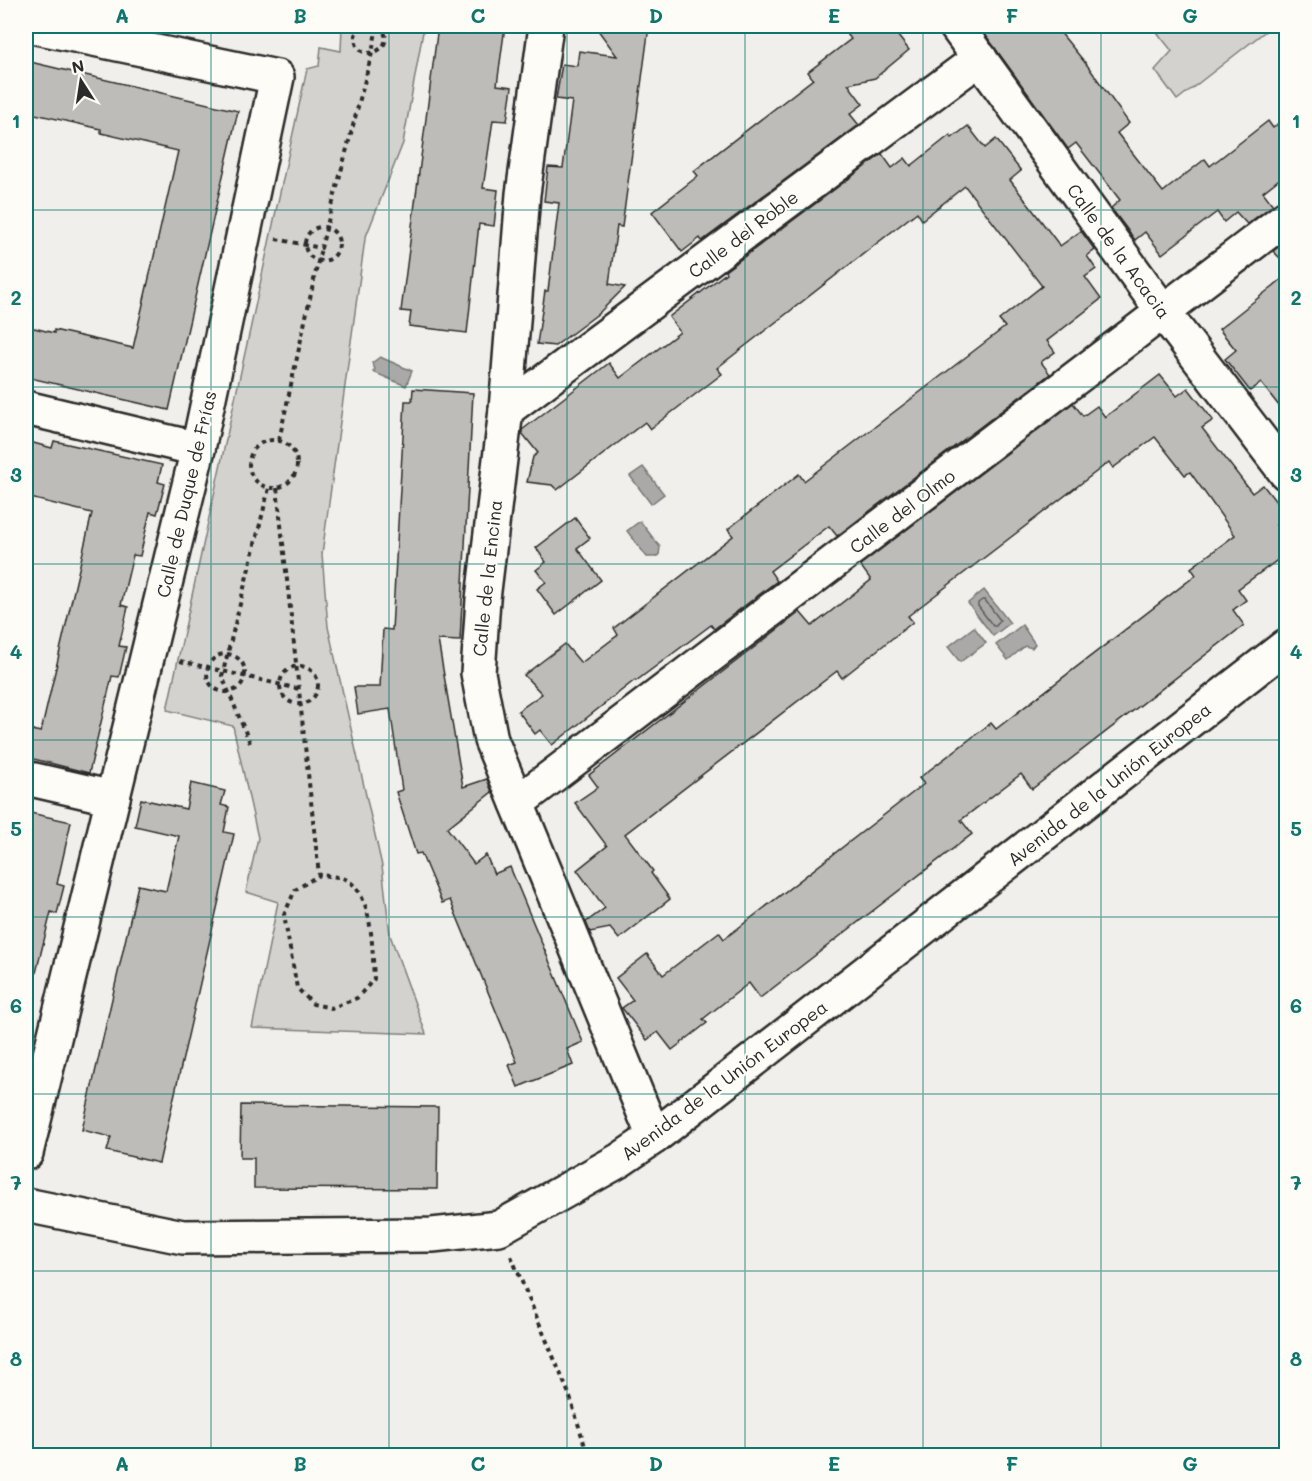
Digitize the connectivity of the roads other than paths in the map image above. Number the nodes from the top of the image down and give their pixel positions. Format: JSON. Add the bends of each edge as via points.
{"nodes":[{"id":1,"x":31,"y":26,"type":"edge"},
{"id":2,"x":546,"y":26,"type":"edge"},
{"id":3,"x":956,"y":26,"type":"edge"},
{"id":4,"x":980,"y":58,"type":"junction"},
{"id":5,"x":1287,"y":218,"type":"edge"},
{"id":6,"x":1164,"y":313,"type":"junction"},
{"id":7,"x":26,"y":408,"type":"edge"},
{"id":8,"x":506,"y":410,"type":"junction"},
{"id":9,"x":198,"y":449,"type":"junction"},
{"id":10,"x":1287,"y":473,"type":"edge"},
{"id":11,"x":1287,"y":646,"type":"edge"},
{"id":12,"x":26,"y":778,"type":"edge"},
{"id":13,"x":113,"y":798,"type":"junction"},
{"id":14,"x":517,"y":803,"type":"junction"},
{"id":15,"x":654,"y":1137,"type":"junction"},
{"id":16,"x":26,"y":1153,"type":"edge"},
{"id":17,"x":26,"y":1205,"type":"edge"}],
"edges":[{"from":1,"to":9,"type":"street","name":"Calle de Duque de Frías","via":[[277,77]]},
{"from":2,"to":8,"type":"street","name":"Calle de la Encina","via":[[523,194]]},
{"from":3,"to":4,"type":"street","name":"Calle de la Acacia"},
{"from":4,"to":6,"type":"street","name":"Calle de la Acacia"},
{"from":4,"to":8,"type":"street","name":"Calle del Roble"},
{"from":5,"to":6,"type":"street","name":"Calle del Olmo"},
{"from":6,"to":10,"type":"street","name":"Calle de la Acacia"},
{"from":6,"to":14,"type":"street","name":"Calle del Olmo"},
{"from":7,"to":9,"type":"street"},
{"from":8,"to":14,"type":"street","name":"Calle de la Encina","via":[[478,673],[492,740]]},
{"from":9,"to":13,"type":"street","name":"Calle de Duque de Frías"},
{"from":11,"to":15,"type":"street","name":"Avenida de la Unión Europea"},
{"from":12,"to":13,"type":"street"},
{"from":13,"to":16,"type":"street","name":"Calle de Duque de Frías"},
{"from":14,"to":15,"type":"street","name":"Calle de la Encina"},
{"from":15,"to":17,"type":"street","name":"Avenida de la Unión Europea","via":[[499,1228],[432,1235],[183,1237]]}]}
